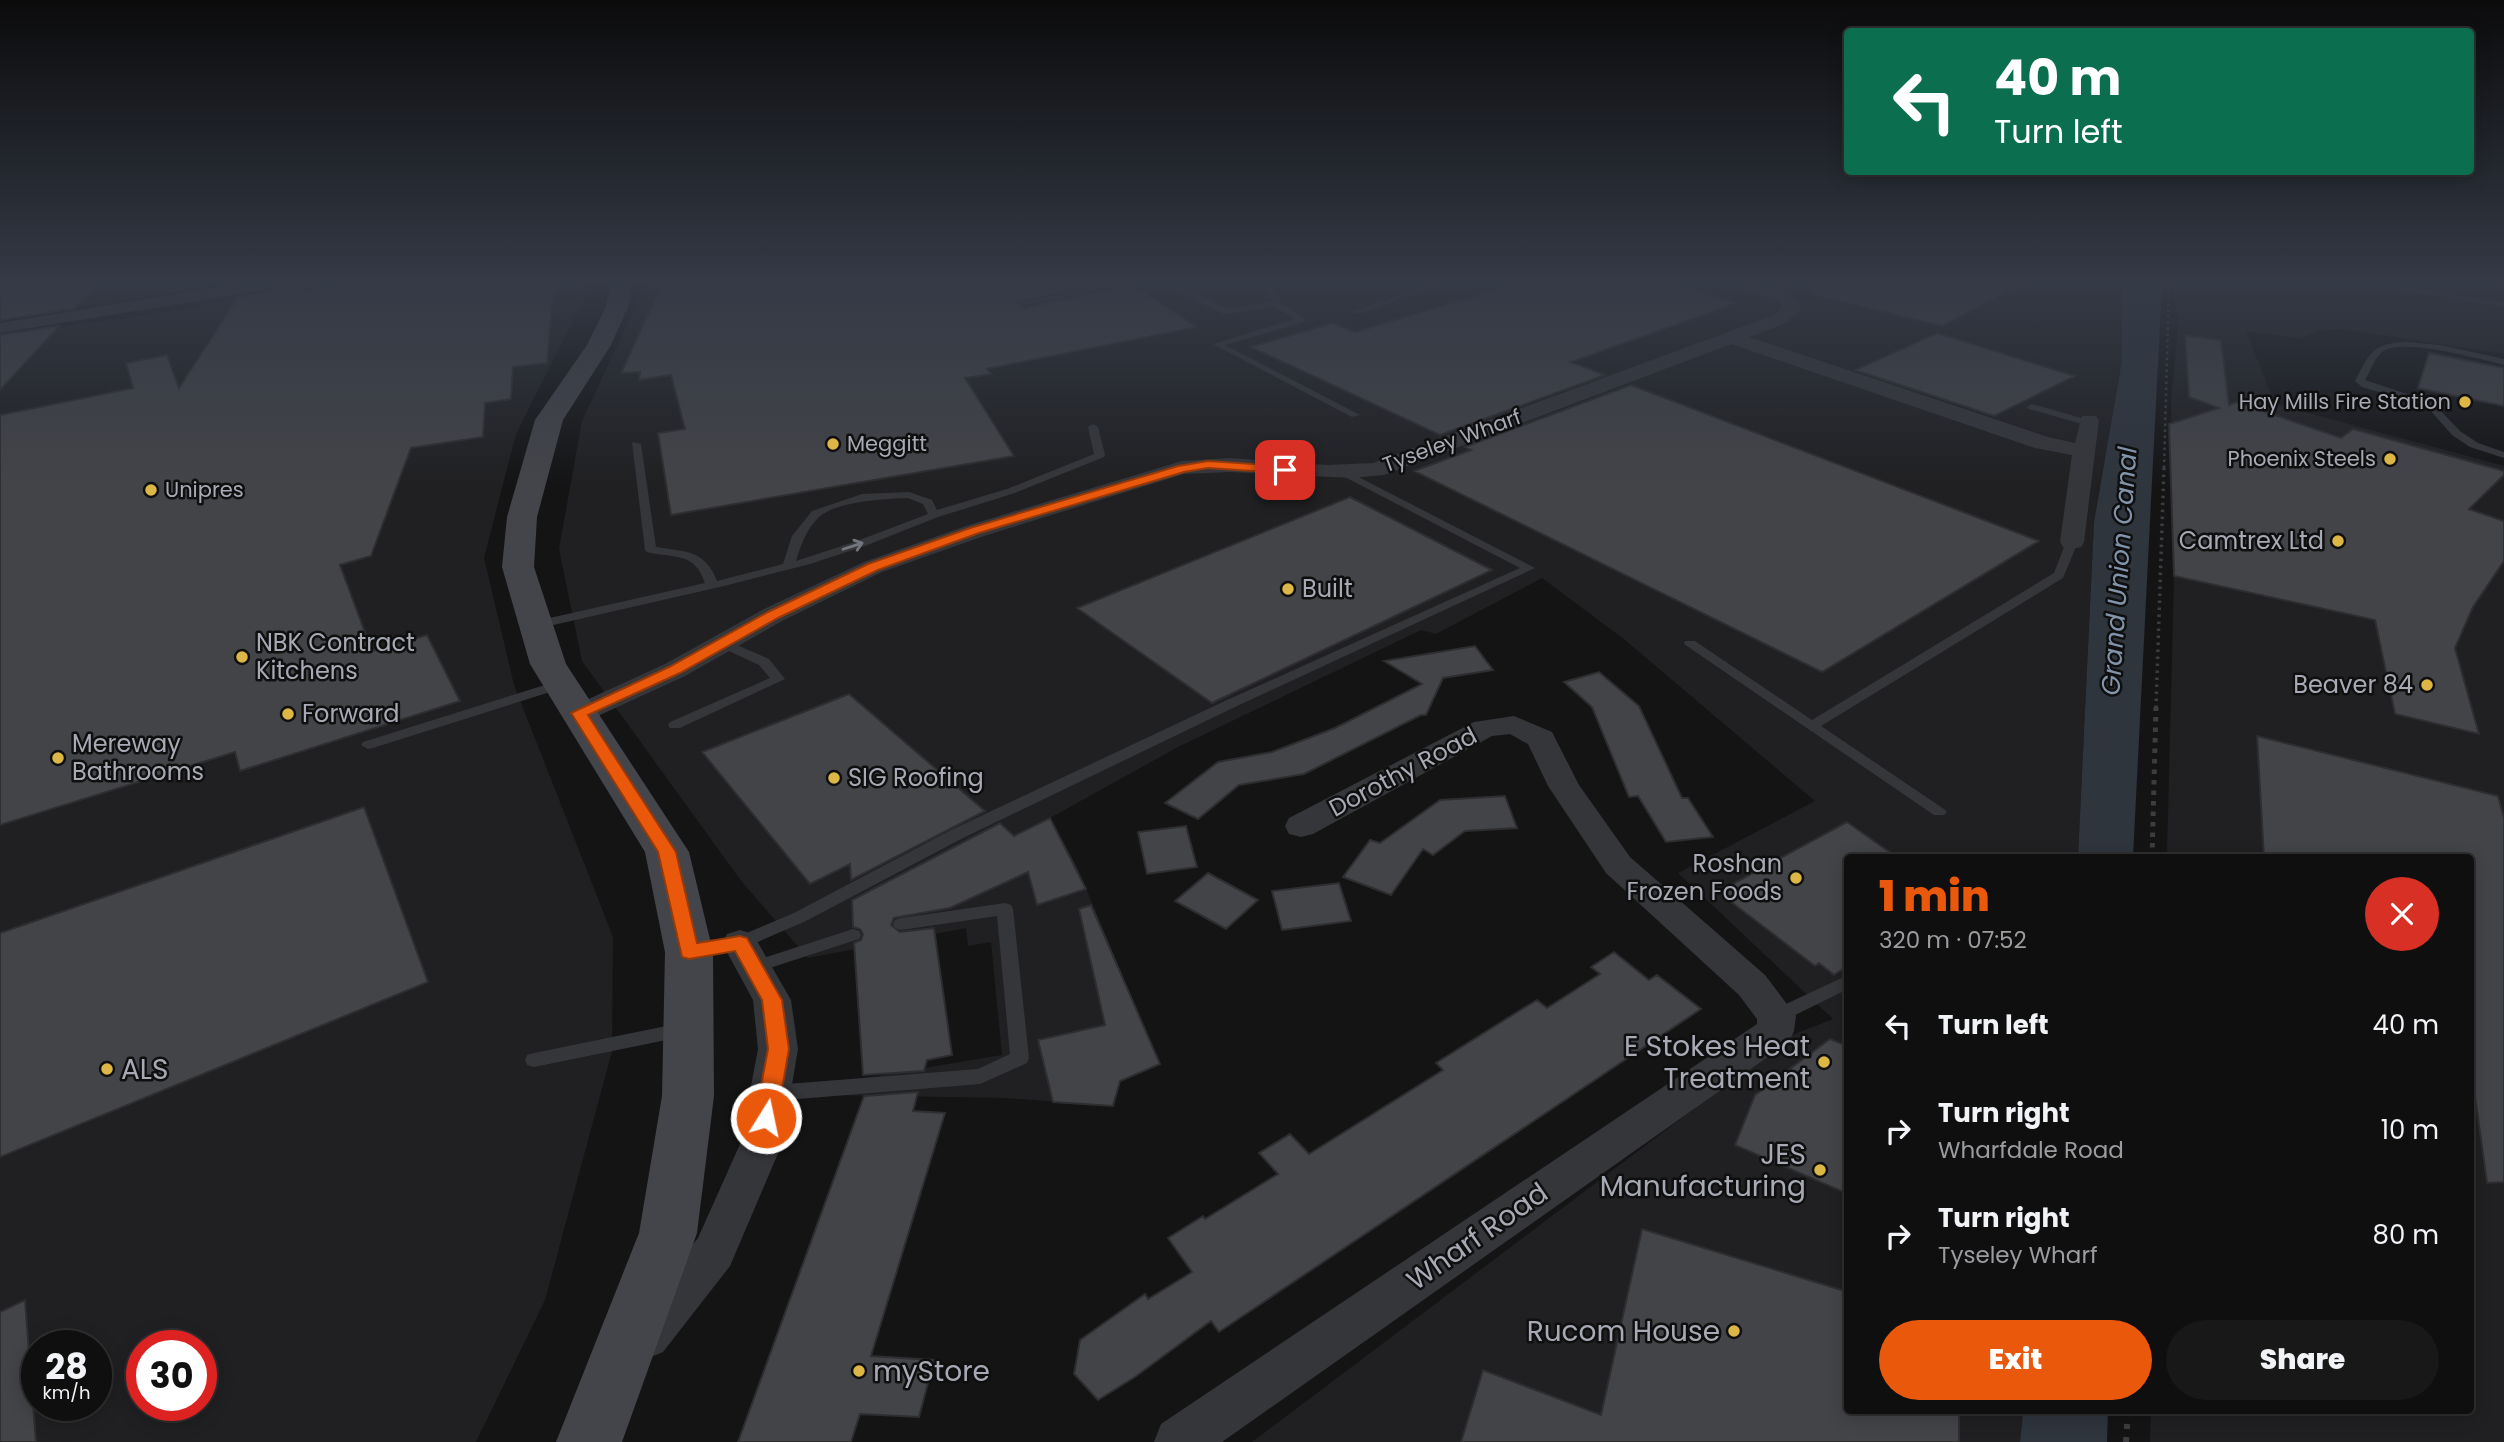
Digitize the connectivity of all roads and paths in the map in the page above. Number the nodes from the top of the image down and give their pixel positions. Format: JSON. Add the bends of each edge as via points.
{"nodes":[{"id":1,"x":595,"y":351,"type":"edge"},
{"id":2,"x":1231,"y":351,"type":"edge"},
{"id":3,"x":1692,"y":351,"type":"edge"},
{"id":4,"x":1772,"y":351,"type":"edge"},
{"id":5,"x":2167,"y":351,"type":"edge"},
{"id":6,"x":2377,"y":351,"type":"edge"},
{"id":7,"x":2448,"y":351,"type":"edge"},
{"id":8,"x":2504,"y":362,"type":"edge"},
{"id":9,"x":2032,"y":407,"type":"dead end"},
{"id":10,"x":1355,"y":415,"type":"dead end"},
{"id":11,"x":2089,"y":422,"type":"joint"},
{"id":12,"x":1093,"y":427,"type":"dead end"},
{"id":13,"x":636,"y":444,"type":"dead end"},
{"id":14,"x":2084,"y":451,"type":"junction"},
{"id":15,"x":2504,"y":455,"type":"edge"},
{"id":16,"x":1345,"y":473,"type":"junction"},
{"id":17,"x":934,"y":515,"type":"junction"},
{"id":18,"x":2072,"y":542,"type":"joint"},
{"id":19,"x":788,"y":567,"type":"junction"},
{"id":20,"x":712,"y":584,"type":"junction"},
{"id":21,"x":536,"y":625,"type":"junction"},
{"id":22,"x":723,"y":643,"type":"junction"},
{"id":23,"x":1690,"y":644,"type":"dead end"},
{"id":24,"x":570,"y":699,"type":"junction"},
{"id":25,"x":675,"y":724,"type":"dead end"},
{"id":26,"x":1811,"y":726,"type":"junction"},
{"id":27,"x":368,"y":745,"type":"dead end"},
{"id":28,"x":1939,"y":812,"type":"dead end"},
{"id":29,"x":1301,"y":826,"type":"dead end"},
{"id":30,"x":2152,"y":854,"type":"edge"},
{"id":31,"x":901,"y":924,"type":"dead end"},
{"id":32,"x":853,"y":935,"type":"dead end"},
{"id":33,"x":689,"y":952,"type":"junction"},
{"id":34,"x":747,"y":955,"type":"junction"},
{"id":35,"x":1844,"y":983,"type":"edge"},
{"id":36,"x":1776,"y":1023,"type":"junction"},
{"id":37,"x":689,"y":1028,"type":"junction"},
{"id":38,"x":534,"y":1060,"type":"dead end"},
{"id":39,"x":770,"y":1093,"type":"junction"},
{"id":40,"x":615,"y":1374,"type":"junction"},
{"id":41,"x":2128,"y":1414,"type":"edge"},
{"id":42,"x":589,"y":1442,"type":"edge"},
{"id":43,"x":1179,"y":1442,"type":"edge"},
{"id":44,"x":2126,"y":1442,"type":"edge"}],
"edges":[{"from":1,"to":21,"type":"main road","via":[[549,420],[522,517],[518,567]]},
{"from":2,"to":10,"type":"lane"},
{"from":3,"to":16,"type":"street","name":"Tyseley Wharf","via":[[1376,470]]},
{"from":4,"to":14,"type":"street","via":[[2043,443]]},
{"from":5,"to":30,"type":"path"},
{"from":6,"to":15,"type":"lane","via":[[2360,381],[2433,408],[2474,445]]},
{"from":7,"to":8,"type":"lane"},
{"from":9,"to":11,"type":"lane"},
{"from":11,"to":14,"type":"street"},
{"from":12,"to":17,"type":"lane","via":[[1100,455],[1011,491]]},
{"from":13,"to":20,"type":"lane","via":[[651,550],[692,555],[707,567]]},
{"from":14,"to":18,"type":"street"},
{"from":16,"to":22,"type":"street","name":"Tyseley Wharf","via":[[1208,464],[1182,468],[873,567]]},
{"from":16,"to":34,"type":"lane","via":[[1529,568],[969,828],[800,916]]},
{"from":19,"to":17,"type":"lane","one_way":true},
{"from":17,"to":19,"type":"lane","via":[[928,502],[909,495],[862,497],[816,513],[798,536]]},
{"from":18,"to":26,"type":"lane","via":[[2059,575]]},
{"from":19,"to":20,"type":"lane"},
{"from":20,"to":21,"type":"lane"},
{"from":21,"to":24,"type":"main road","via":[[548,664]]},
{"from":22,"to":24,"type":"street","name":"Tyseley Wharf","via":[[675,670]]},
{"from":22,"to":25,"type":"lane","via":[[764,662],[778,679]]},
{"from":23,"to":26,"type":"lane"},
{"from":24,"to":27,"type":"lane"},
{"from":24,"to":33,"type":"main road","via":[[667,852]]},
{"from":26,"to":28,"type":"lane"},
{"from":29,"to":36,"type":"street","name":"Dorothy Road","via":[[1485,728],[1514,725],[1541,738],[1563,786],[1618,865],[1752,985]]},
{"from":31,"to":39,"type":"lane","via":[[1005,909],[1020,1058],[980,1076]]},
{"from":32,"to":34,"type":"lane"},
{"from":33,"to":34,"type":"lane"},
{"from":33,"to":37,"type":"main road"},
{"from":34,"to":39,"type":"street","via":[[772,1000],[778,1049]]},
{"from":35,"to":36,"type":"lane"},
{"from":36,"to":43,"type":"street","name":"Wharf Road"},
{"from":37,"to":38,"type":"lane"},
{"from":37,"to":40,"type":"main road","via":[[688,1096],[668,1233]]},
{"from":39,"to":40,"type":"street","via":[[761,1144],[714,1252]]},
{"from":40,"to":42,"type":"main road"},
{"from":41,"to":44,"type":"path"}]}
